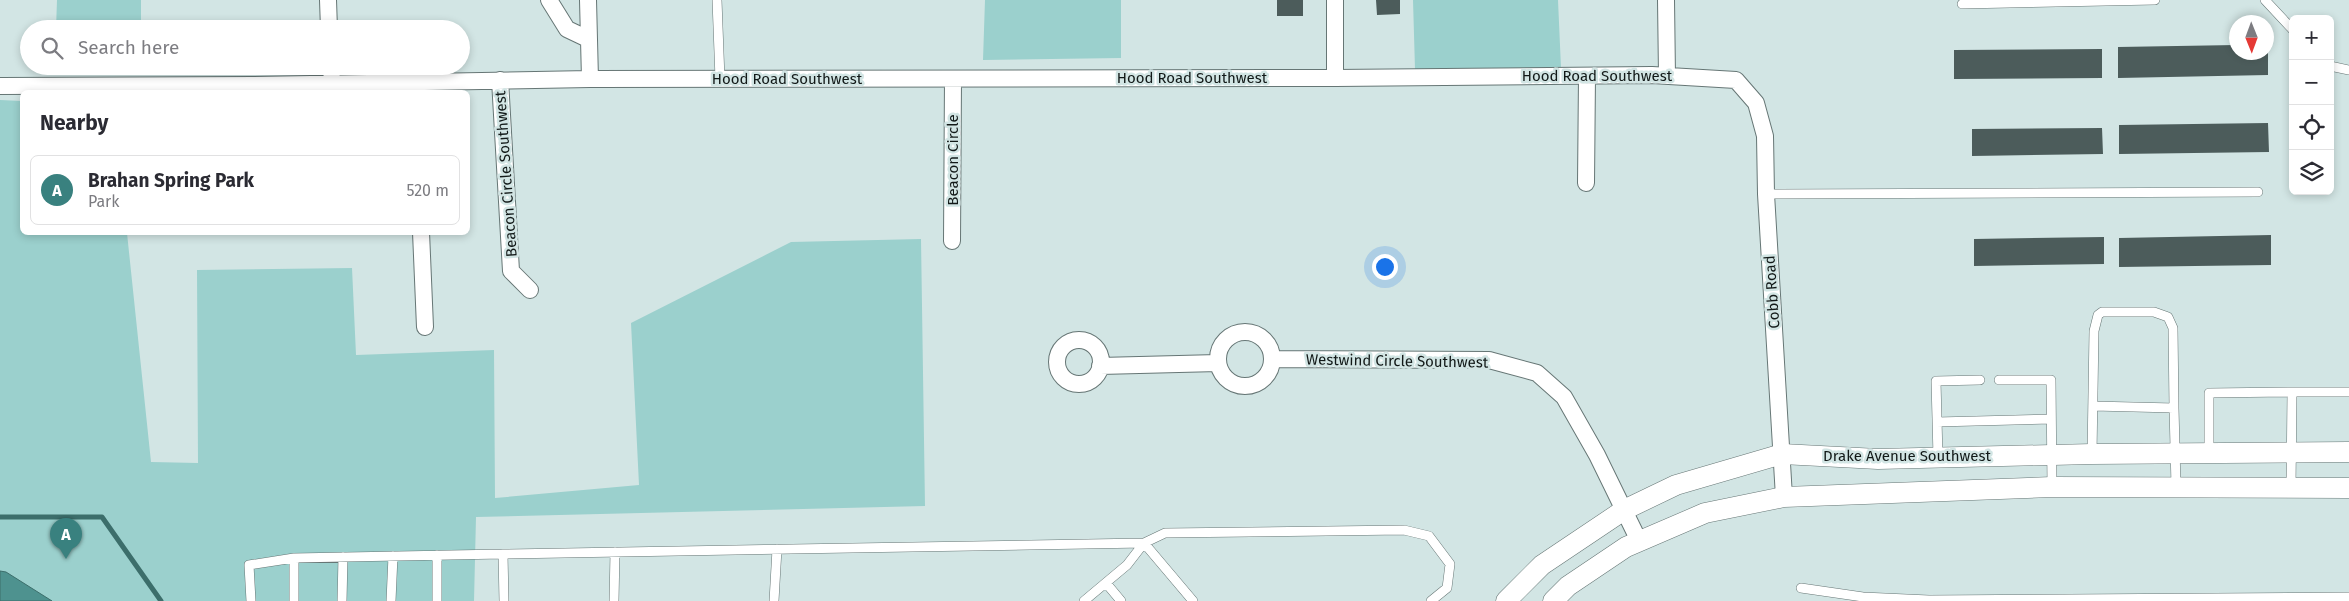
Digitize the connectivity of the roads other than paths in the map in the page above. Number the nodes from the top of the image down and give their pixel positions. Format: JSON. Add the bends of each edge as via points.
{"nodes":[{"id":1,"x":328,"y":0,"type":"edge"},
{"id":2,"x":549,"y":0,"type":"edge"},
{"id":3,"x":588,"y":0,"type":"edge"},
{"id":4,"x":716,"y":0,"type":"edge"},
{"id":5,"x":1335,"y":0,"type":"edge"},
{"id":6,"x":1666,"y":0,"type":"edge"},
{"id":7,"x":2155,"y":0,"type":"edge"},
{"id":8,"x":2265,"y":0,"type":"edge"},
{"id":9,"x":1962,"y":4,"type":"dead end"},
{"id":10,"x":329,"y":20,"type":"edge"},
{"id":11,"x":2289,"y":26,"type":"edge"},
{"id":12,"x":588,"y":39,"type":"junction"},
{"id":13,"x":2334,"y":67,"type":"edge"},
{"id":14,"x":2349,"y":70,"type":"edge"},
{"id":15,"x":332,"y":75,"type":"edge"},
{"id":16,"x":1587,"y":76,"type":"junction"},
{"id":17,"x":1667,"y":76,"type":"junction"},
{"id":18,"x":1335,"y":78,"type":"junction"},
{"id":19,"x":590,"y":79,"type":"junction"},
{"id":20,"x":720,"y":79,"type":"junction"},
{"id":21,"x":954,"y":79,"type":"junction"},
{"id":22,"x":500,"y":80,"type":"junction"},
{"id":23,"x":332,"y":83,"type":"junction"},
{"id":24,"x":0,"y":86,"type":"edge"},
{"id":25,"x":414,"y":87,"type":"edge"},
{"id":26,"x":1763,"y":130,"type":"joint"},
{"id":27,"x":1586,"y":183,"type":"dead end"},
{"id":28,"x":2258,"y":192,"type":"dead end"},
{"id":29,"x":1766,"y":194,"type":"junction"},
{"id":30,"x":421,"y":235,"type":"edge"},
{"id":31,"x":952,"y":241,"type":"dead end"},
{"id":32,"x":530,"y":290,"type":"dead end"},
{"id":33,"x":425,"y":327,"type":"dead end"},
{"id":34,"x":1272,"y":360,"type":"junction"},
{"id":35,"x":1218,"y":363,"type":"junction"},
{"id":36,"x":1100,"y":366,"type":"dead end"},
{"id":37,"x":1980,"y":380,"type":"dead end"},
{"id":38,"x":1999,"y":380,"type":"dead end"},
{"id":39,"x":2292,"y":392,"type":"junction"},
{"id":40,"x":2349,"y":392,"type":"edge"},
{"id":41,"x":2093,"y":406,"type":"junction"},
{"id":42,"x":2174,"y":408,"type":"junction"},
{"id":43,"x":2051,"y":419,"type":"junction"},
{"id":44,"x":1937,"y":422,"type":"junction"},
{"id":45,"x":2291,"y":452,"type":"junction"},
{"id":46,"x":2349,"y":452,"type":"edge"},
{"id":47,"x":2174,"y":453,"type":"junction"},
{"id":48,"x":2209,"y":453,"type":"junction"},
{"id":49,"x":1782,"y":454,"type":"junction"},
{"id":50,"x":2092,"y":454,"type":"junction"},
{"id":51,"x":2052,"y":455,"type":"junction"},
{"id":52,"x":1938,"y":457,"type":"junction"},
{"id":53,"x":2176,"y":486,"type":"junction"},
{"id":54,"x":2052,"y":487,"type":"junction"},
{"id":55,"x":2290,"y":488,"type":"junction"},
{"id":56,"x":2349,"y":488,"type":"edge"},
{"id":57,"x":1784,"y":496,"type":"junction"},
{"id":58,"x":1624,"y":510,"type":"junction"},
{"id":59,"x":1639,"y":541,"type":"junction"},
{"id":60,"x":1144,"y":543,"type":"junction"},
{"id":61,"x":777,"y":549,"type":"junction"},
{"id":62,"x":615,"y":552,"type":"junction"},
{"id":63,"x":503,"y":554,"type":"junction"},
{"id":64,"x":437,"y":555,"type":"junction"},
{"id":65,"x":392,"y":556,"type":"junction"},
{"id":66,"x":343,"y":557,"type":"junction"},
{"id":67,"x":294,"y":558,"type":"junction"},
{"id":68,"x":1106,"y":583,"type":"junction"},
{"id":69,"x":1801,"y":588,"type":"dead end"},
{"id":70,"x":2349,"y":597,"type":"edge"},
{"id":71,"x":250,"y":601,"type":"edge"},
{"id":72,"x":294,"y":601,"type":"edge"},
{"id":73,"x":342,"y":601,"type":"edge"},
{"id":74,"x":392,"y":601,"type":"edge"},
{"id":75,"x":437,"y":601,"type":"edge"},
{"id":76,"x":504,"y":601,"type":"edge"},
{"id":77,"x":614,"y":601,"type":"edge"},
{"id":78,"x":774,"y":601,"type":"edge"},
{"id":79,"x":1084,"y":601,"type":"edge"},
{"id":80,"x":1122,"y":601,"type":"edge"},
{"id":81,"x":1193,"y":601,"type":"edge"},
{"id":82,"x":1431,"y":601,"type":"edge"},
{"id":83,"x":1506,"y":601,"type":"edge"},
{"id":84,"x":1553,"y":601,"type":"edge"}],
"edges":[{"from":1,"to":10,"type":"street"},
{"from":2,"to":12,"type":"street","via":[[567,29]]},
{"from":3,"to":12,"type":"street"},
{"from":4,"to":20,"type":"lane"},
{"from":5,"to":18,"type":"street"},
{"from":6,"to":17,"type":"street"},
{"from":7,"to":9,"type":"lane"},
{"from":8,"to":11,"type":"lane"},
{"from":12,"to":19,"type":"street"},
{"from":13,"to":14,"type":"lane"},
{"from":15,"to":23,"type":"street"},
{"from":16,"to":17,"type":"street","name":"Hood Road Southwest"},
{"from":16,"to":18,"type":"street","name":"Hood Road Southwest"},
{"from":16,"to":27,"type":"street"},
{"from":17,"to":26,"type":"street","name":"Hood Road Southwest","via":[[1736,80],[1756,103]]},
{"from":18,"to":21,"type":"street","name":"Hood Road Southwest"},
{"from":19,"to":20,"type":"street","name":"Hood Road Southwest"},
{"from":19,"to":22,"type":"street","name":"Hood Road Southwest"},
{"from":20,"to":21,"type":"street","name":"Hood Road Southwest"},
{"from":21,"to":31,"type":"street","name":"Beacon Circle"},
{"from":22,"to":25,"type":"street"},
{"from":22,"to":32,"type":"street","name":"Beacon Circle Southwest","via":[[512,271]]},
{"from":23,"to":24,"type":"street"},
{"from":23,"to":25,"type":"street"},
{"from":26,"to":29,"type":"street","name":"Cobb Road"},
{"from":28,"to":29,"type":"lane"},
{"from":29,"to":49,"type":"street","name":"Cobb Road"},
{"from":30,"to":33,"type":"street"},
{"from":34,"to":35,"type":"street","via":[[1259,382],[1242,386],[1226,379]]},
{"from":34,"to":35,"type":"street","via":[[1260,337],[1243,332],[1234,334],[1221,346]]},
{"from":34,"to":58,"type":"street","name":"Westwind Circle Southwest","via":[[1489,360],[1537,373],[1564,397]]},
{"from":35,"to":36,"type":"street"},
{"from":37,"to":44,"type":"lane","via":[[1936,381]]},
{"from":38,"to":43,"type":"lane","via":[[2051,380]]},
{"from":39,"to":40,"type":"lane"},
{"from":39,"to":45,"type":"lane"},
{"from":39,"to":48,"type":"lane","via":[[2209,393]]},
{"from":41,"to":42,"type":"lane"},
{"from":41,"to":42,"type":"lane","via":[[2094,331],[2098,315],[2102,312],[2154,312],[2168,316],[2173,328]]},
{"from":41,"to":50,"type":"lane"},
{"from":42,"to":47,"type":"lane"},
{"from":43,"to":44,"type":"lane"},
{"from":43,"to":51,"type":"lane"},
{"from":44,"to":52,"type":"lane"},
{"from":45,"to":46,"type":"street","name":"Drake Avenue Southwest"},
{"from":45,"to":48,"type":"street","name":"Drake Avenue Southwest"},
{"from":45,"to":55,"type":"lane"},
{"from":47,"to":48,"type":"street","name":"Drake Avenue Southwest"},
{"from":47,"to":50,"type":"street","name":"Drake Avenue Southwest"},
{"from":47,"to":53,"type":"lane"},
{"from":49,"to":52,"type":"street","name":"Drake Avenue Southwest","via":[[1878,459]]},
{"from":49,"to":57,"type":"street","name":"Cobb Road"},
{"from":49,"to":58,"type":"street","name":"Drake Avenue Southwest","via":[[1676,485]]},
{"from":50,"to":51,"type":"street","name":"Drake Avenue Southwest"},
{"from":51,"to":52,"type":"street","name":"Drake Avenue Southwest"},
{"from":51,"to":54,"type":"lane"},
{"from":53,"to":54,"type":"street"},
{"from":53,"to":55,"type":"street"},
{"from":54,"to":57,"type":"street"},
{"from":55,"to":56,"type":"street"},
{"from":57,"to":59,"type":"street","via":[[1705,513]]},
{"from":58,"to":59,"type":"street","name":"Westwind Circle Southwest"},
{"from":58,"to":83,"type":"street","name":"Drake Avenue Southwest","via":[[1542,566]]},
{"from":59,"to":84,"type":"street","via":[[1576,580]]},
{"from":60,"to":61,"type":"lane"},
{"from":60,"to":68,"type":"lane","via":[[1127,565]]},
{"from":60,"to":81,"type":"lane"},
{"from":60,"to":82,"type":"lane","via":[[1165,533],[1404,530],[1428,536],[1450,564],[1447,588]]},
{"from":61,"to":62,"type":"lane"},
{"from":61,"to":78,"type":"lane"},
{"from":62,"to":63,"type":"lane"},
{"from":62,"to":77,"type":"lane"},
{"from":63,"to":64,"type":"lane"},
{"from":63,"to":76,"type":"lane"},
{"from":64,"to":65,"type":"lane"},
{"from":64,"to":75,"type":"lane"},
{"from":65,"to":66,"type":"lane"},
{"from":65,"to":74,"type":"lane"},
{"from":66,"to":67,"type":"lane"},
{"from":66,"to":73,"type":"lane"},
{"from":67,"to":71,"type":"lane","via":[[249,565]]},
{"from":67,"to":72,"type":"lane"},
{"from":68,"to":79,"type":"lane"},
{"from":68,"to":80,"type":"lane"},
{"from":69,"to":70,"type":"lane","via":[[1863,597],[1929,600]]}]}
